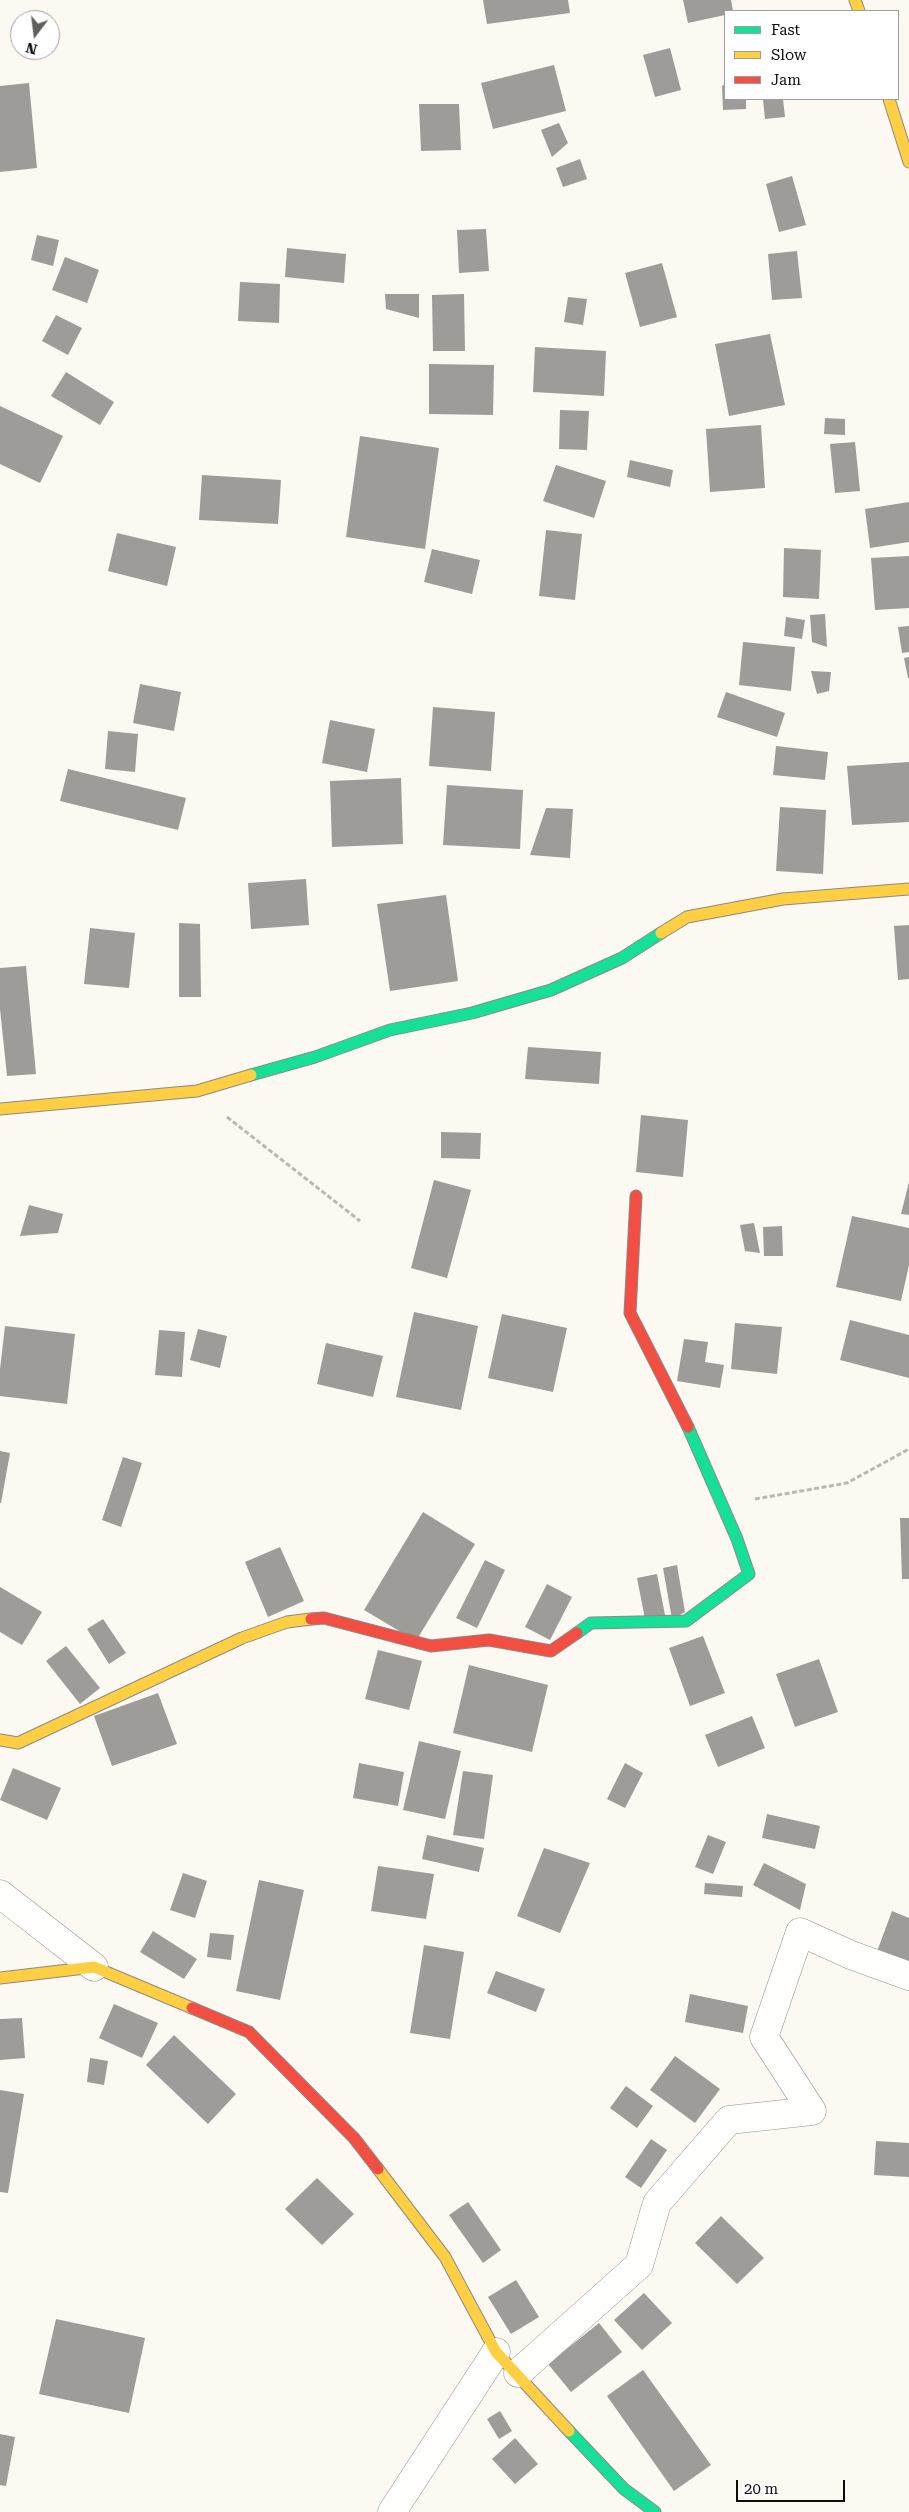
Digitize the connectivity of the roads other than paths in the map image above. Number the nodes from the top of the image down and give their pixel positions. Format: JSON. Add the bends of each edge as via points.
{"nodes":[{"id":1,"x":889,"y":100,"type":"edge"},
{"id":2,"x":909,"y":162,"type":"edge"},
{"id":3,"x":909,"y":889,"type":"edge"},
{"id":4,"x":0,"y":1109,"type":"edge"},
{"id":5,"x":636,"y":1196,"type":"dead end"},
{"id":6,"x":0,"y":1740,"type":"edge"},
{"id":7,"x":0,"y":1894,"type":"edge"},
{"id":8,"x":94,"y":1967,"type":"junction"},
{"id":9,"x":909,"y":1976,"type":"edge"},
{"id":10,"x":0,"y":1978,"type":"edge"},
{"id":11,"x":496,"y":2352,"type":"junction"},
{"id":12,"x":518,"y":2373,"type":"junction"},
{"id":13,"x":392,"y":2512,"type":"edge"},
{"id":14,"x":655,"y":2512,"type":"edge"}],
"edges":[{"from":1,"to":2,"type":"street"},
{"from":3,"to":4,"type":"street","via":[[783,899],[687,917],[622,958],[551,990],[472,1013],[390,1030],[315,1057],[197,1091]]},
{"from":5,"to":6,"type":"street","via":[[630,1313],[696,1442],[749,1574],[686,1621],[591,1623],[551,1651],[489,1640],[431,1646],[324,1618],[286,1622],[242,1638],[18,1743]]},
{"from":7,"to":8,"type":"street"},
{"from":8,"to":10,"type":"street"},
{"from":8,"to":11,"type":"street","via":[[249,2032],[365,2152],[445,2257]]},
{"from":9,"to":12,"type":"street","via":[[800,1932],[764,2037],[812,2111],[729,2120],[657,2203],[639,2265]]},
{"from":11,"to":12,"type":"street"},
{"from":11,"to":13,"type":"street"},
{"from":12,"to":14,"type":"street","via":[[624,2489]]}]}
